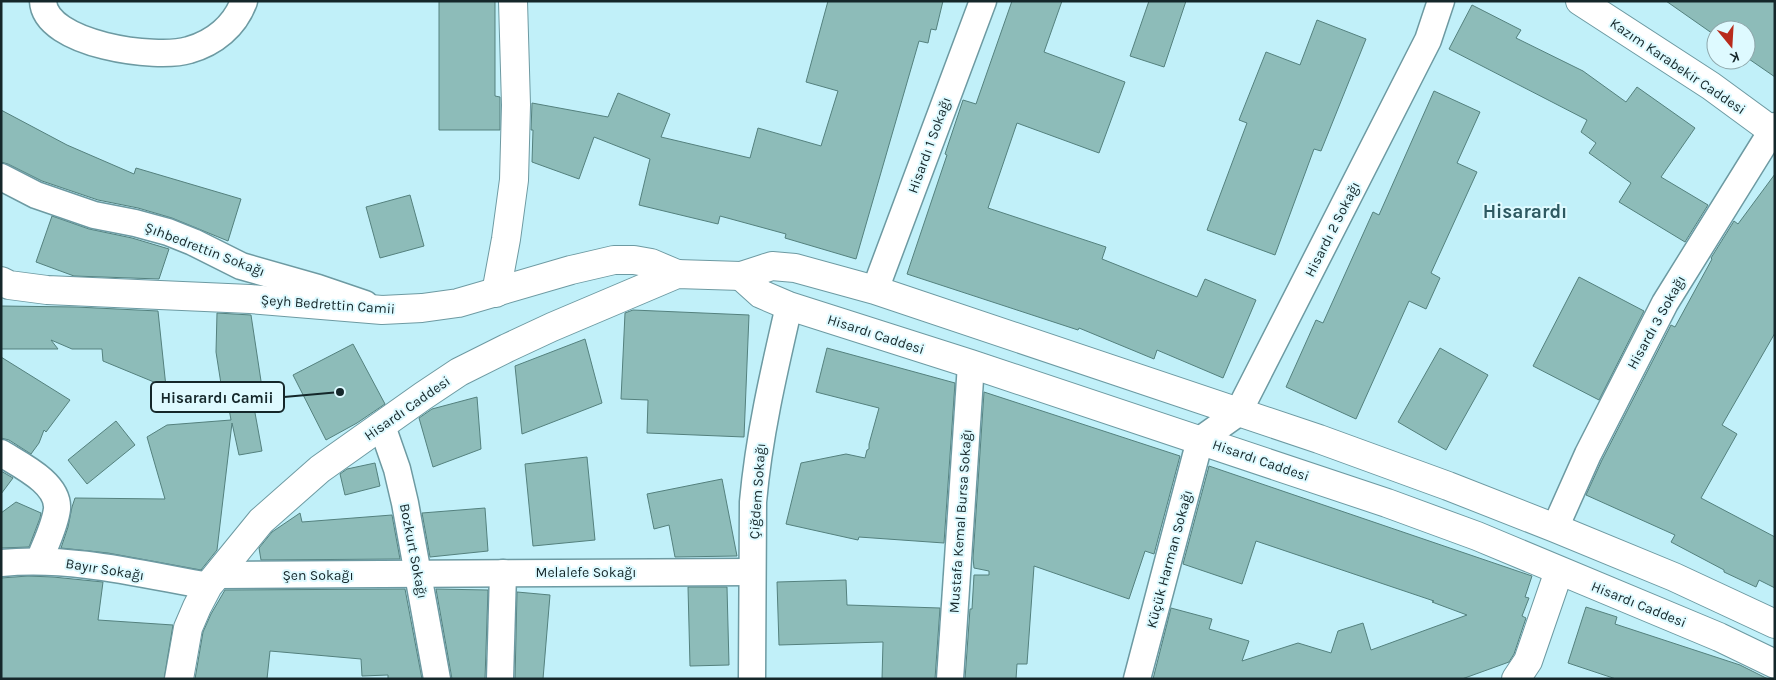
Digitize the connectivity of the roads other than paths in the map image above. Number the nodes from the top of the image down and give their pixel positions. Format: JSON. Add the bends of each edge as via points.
{"nodes":[{"id":1,"x":43,"y":1,"type":"edge"},
{"id":2,"x":244,"y":1,"type":"edge"},
{"id":3,"x":513,"y":1,"type":"edge"},
{"id":4,"x":983,"y":1,"type":"edge"},
{"id":5,"x":1442,"y":1,"type":"edge"},
{"id":6,"x":1580,"y":1,"type":"edge"},
{"id":7,"x":1774,"y":130,"type":"edge"},
{"id":8,"x":1,"y":177,"type":"edge"},
{"id":9,"x":678,"y":274,"type":"junction"},
{"id":10,"x":740,"y":276,"type":"junction"},
{"id":11,"x":4,"y":285,"type":"edge"},
{"id":12,"x":876,"y":290,"type":"junction"},
{"id":13,"x":496,"y":293,"type":"junction"},
{"id":14,"x":789,"y":306,"type":"junction"},
{"id":15,"x":382,"y":310,"type":"junction"},
{"id":16,"x":971,"y":364,"type":"junction"},
{"id":17,"x":1238,"y":413,"type":"junction"},
{"id":18,"x":382,"y":426,"type":"junction"},
{"id":19,"x":1200,"y":440,"type":"junction"},
{"id":20,"x":1,"y":453,"type":"edge"},
{"id":21,"x":1555,"y":528,"type":"junction"},
{"id":22,"x":39,"y":561,"type":"junction"},
{"id":23,"x":1,"y":563,"type":"edge"},
{"id":24,"x":1559,"y":571,"type":"junction"},
{"id":25,"x":752,"y":572,"type":"junction"},
{"id":26,"x":503,"y":573,"type":"junction"},
{"id":27,"x":419,"y":575,"type":"junction"},
{"id":28,"x":213,"y":581,"type":"junction"},
{"id":29,"x":1775,"y":624,"type":"edge"},
{"id":30,"x":1775,"y":664,"type":"edge"},
{"id":31,"x":179,"y":679,"type":"edge"},
{"id":32,"x":437,"y":679,"type":"edge"},
{"id":33,"x":500,"y":679,"type":"edge"},
{"id":34,"x":752,"y":679,"type":"edge"},
{"id":35,"x":950,"y":679,"type":"edge"},
{"id":36,"x":1137,"y":679,"type":"edge"},
{"id":37,"x":1516,"y":679,"type":"edge"}],
"edges":[{"from":1,"to":2,"type":"street","via":[[54,23],[91,42],[111,48],[168,54],[187,51],[219,36],[232,23]]},
{"from":3,"to":13,"type":"street","via":[[514,180]]},
{"from":4,"to":12,"type":"street","name":"Hisardı 1 Sokağı"},
{"from":5,"to":17,"type":"street","name":"Hisardı 2 Sokağı","via":[[1428,40]]},
{"from":6,"to":7,"type":"street","name":"Kazım Karabekir Caddesi"},
{"from":7,"to":21,"type":"street","name":"Hisardı 3 Sokağı","via":[[1665,303],[1588,454]]},
{"from":8,"to":15,"type":"street","name":"Şıhbedrettin Sokağı","via":[[36,195],[94,215],[168,232],[241,266]]},
{"from":9,"to":10,"type":"street","name":"Hisardı Caddesi"},
{"from":9,"to":13,"type":"street","name":"Şeyh Bedrettin Camii","via":[[651,263],[614,260]]},
{"from":9,"to":18,"type":"street","name":"Hisardı Caddesi","via":[[552,327],[459,372]]},
{"from":10,"to":12,"type":"street","name":"Hisardı Caddesi","via":[[772,266],[795,268]]},
{"from":10,"to":14,"type":"street","name":"Hisardı Caddesi","via":[[761,294]]},
{"from":11,"to":15,"type":"street","name":"Şeyh Bedrettin Camii"},
{"from":12,"to":17,"type":"street","name":"Hisardı Caddesi"},
{"from":13,"to":15,"type":"street","name":"Şeyh Bedrettin Camii","via":[[458,303]]},
{"from":14,"to":16,"type":"street","name":"Hisardı Caddesi"},
{"from":14,"to":25,"type":"street","name":"Çiğdem Sokağı","via":[[759,446],[753,502]]},
{"from":16,"to":19,"type":"street","name":"Hisardı Caddesi"},
{"from":16,"to":35,"type":"street","name":"Mustafa Kemal Bursa Sokağı"},
{"from":17,"to":19,"type":"street","name":"Hisardı 2 Sokağı"},
{"from":17,"to":21,"type":"street","name":"Hisardı Caddesi","via":[[1438,482]]},
{"from":18,"to":27,"type":"street","name":"Bozkurt Sokağı","via":[[397,469]]},
{"from":18,"to":28,"type":"street","name":"Hisardı Caddesi","via":[[320,469],[261,521]]},
{"from":19,"to":24,"type":"street","name":"Hisardı Caddesi","via":[[1478,536]]},
{"from":19,"to":36,"type":"street","name":"Küçük Harman Sokağı"},
{"from":20,"to":22,"type":"street","via":[[35,474],[55,496],[56,515]]},
{"from":21,"to":29,"type":"street","name":"Hisardı Caddesi","via":[[1674,577]]},
{"from":22,"to":23,"type":"street","name":"Bayır Sokağı"},
{"from":22,"to":28,"type":"street","name":"Bayır Sokağı"},
{"from":24,"to":30,"type":"street","name":"Hisardı Caddesi"},
{"from":24,"to":37,"type":"street","via":[[1528,661]]},
{"from":25,"to":26,"type":"street","name":"Melalefe Sokağı"},
{"from":25,"to":34,"type":"street","name":"Çiğdem Sokağı"},
{"from":26,"to":27,"type":"street","name":"Melalefe Sokağı"},
{"from":26,"to":33,"type":"street"},
{"from":27,"to":28,"type":"street","name":"Şen Sokağı"},
{"from":27,"to":32,"type":"street","name":"Bozkurt Sokağı"},
{"from":28,"to":31,"type":"street","name":"Hisardı Caddesi","via":[[188,628]]}]}
